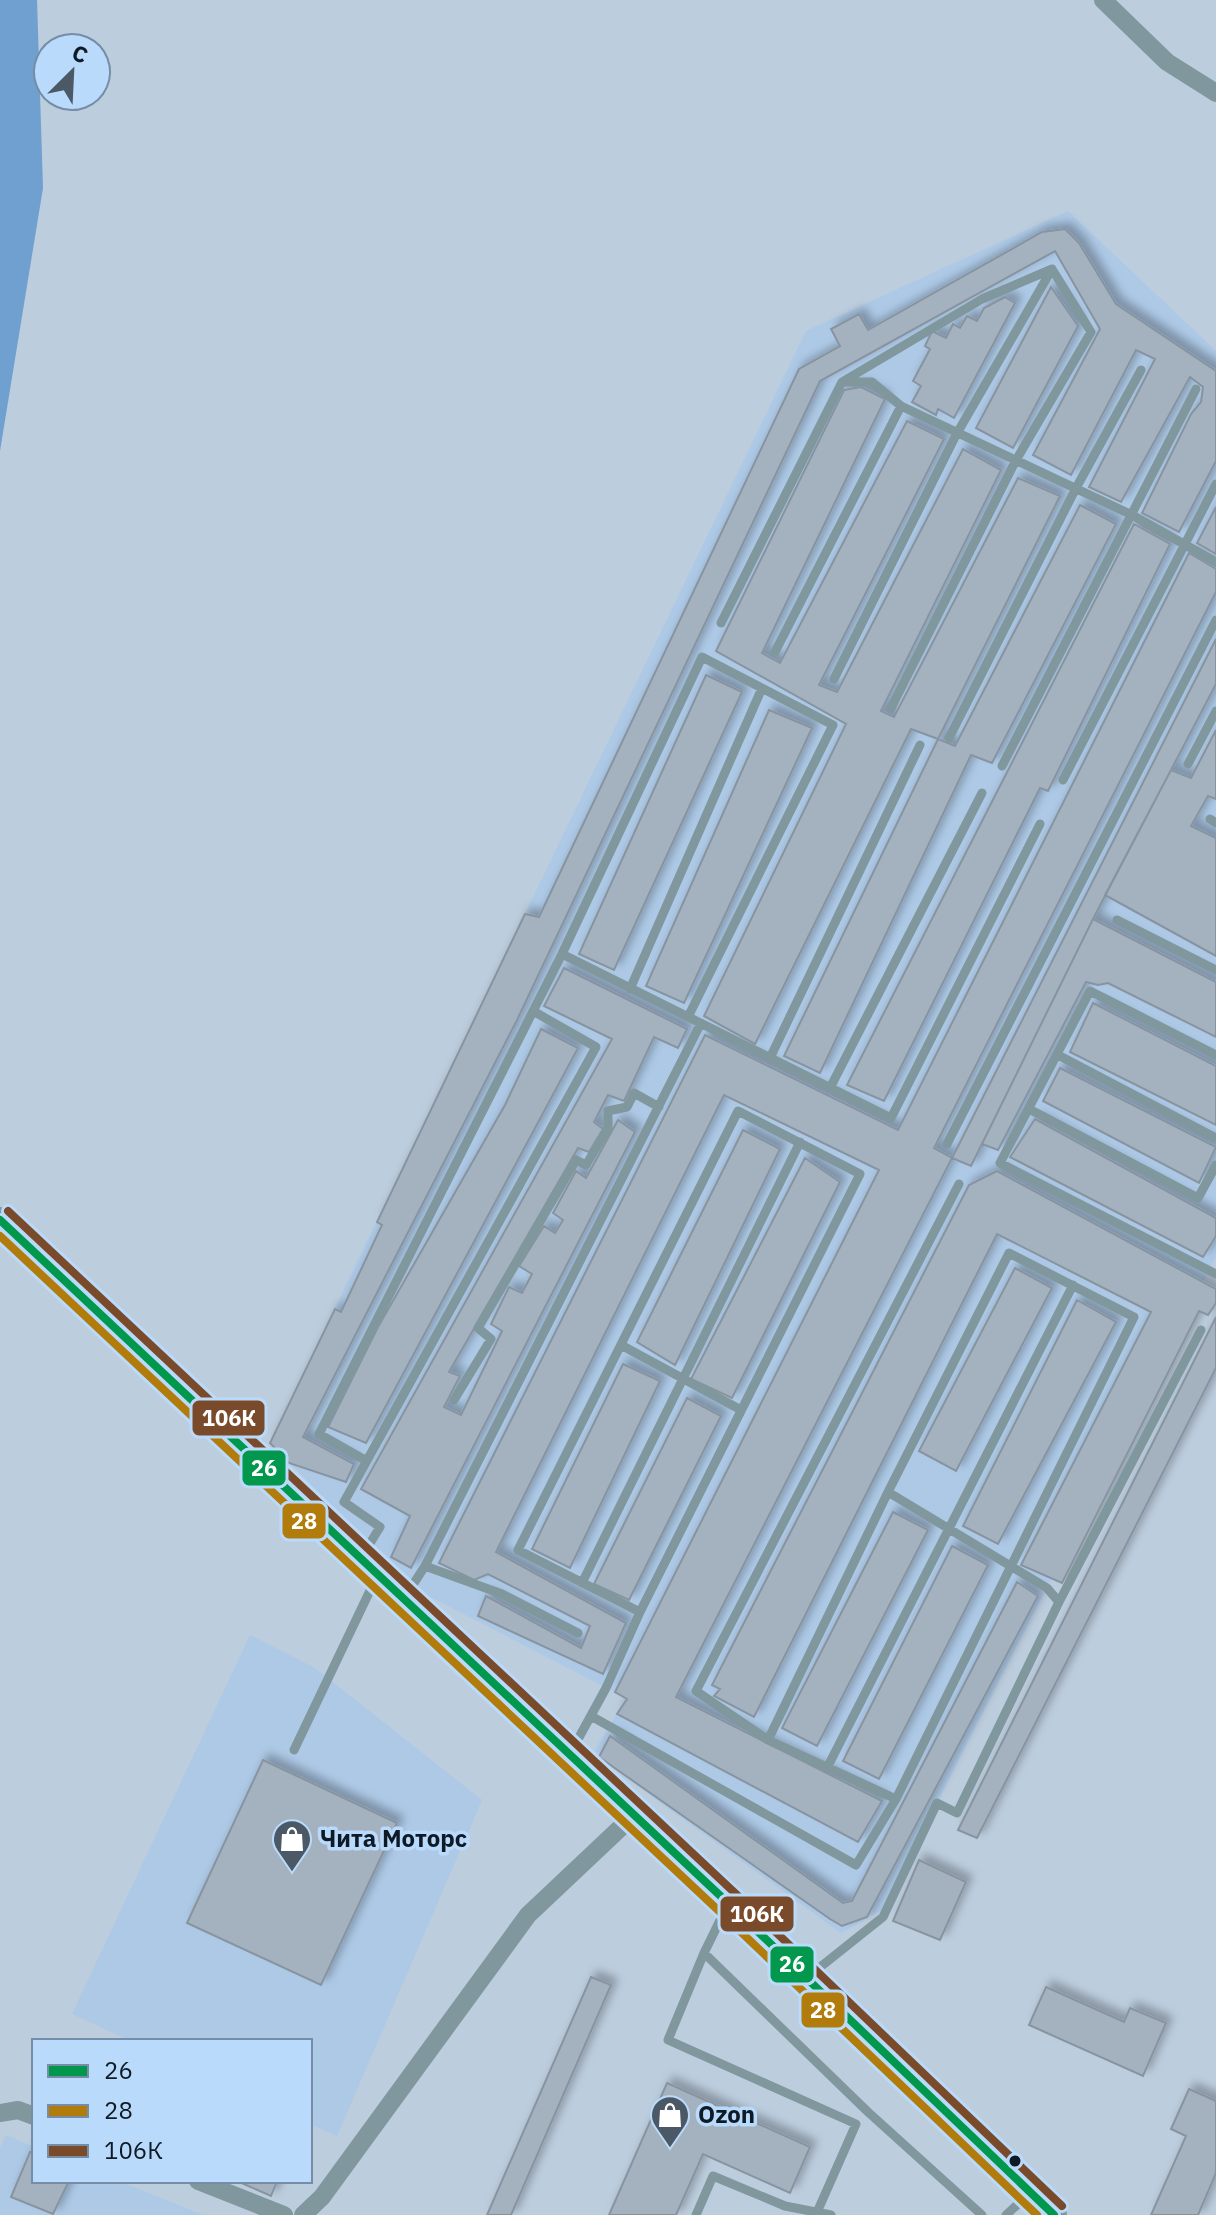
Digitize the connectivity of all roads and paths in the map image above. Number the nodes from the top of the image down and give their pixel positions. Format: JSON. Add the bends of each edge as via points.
{"nodes":[{"id":1,"x":1103,"y":0,"type":"edge"},
{"id":2,"x":1216,"y":93,"type":"edge"},
{"id":3,"x":1052,"y":269,"type":"junction"},
{"id":4,"x":1141,"y":370,"type":"dead end"},
{"id":5,"x":842,"y":382,"type":"junction"},
{"id":6,"x":1196,"y":389,"type":"dead end"},
{"id":7,"x":901,"y":406,"type":"junction"},
{"id":8,"x":956,"y":435,"type":"junction"},
{"id":9,"x":1015,"y":462,"type":"junction"},
{"id":10,"x":1216,"y":484,"type":"edge"},
{"id":11,"x":1075,"y":490,"type":"junction"},
{"id":12,"x":1132,"y":515,"type":"junction"},
{"id":13,"x":1183,"y":544,"type":"junction"},
{"id":14,"x":1216,"y":562,"type":"edge"},
{"id":15,"x":1216,"y":620,"type":"edge"},
{"id":16,"x":721,"y":623,"type":"dead end"},
{"id":17,"x":775,"y":652,"type":"dead end"},
{"id":18,"x":834,"y":679,"type":"dead end"},
{"id":19,"x":762,"y":688,"type":"junction"},
{"id":20,"x":891,"y":708,"type":"dead end"},
{"id":21,"x":1216,"y":711,"type":"edge"},
{"id":22,"x":949,"y":738,"type":"dead end"},
{"id":23,"x":920,"y":745,"type":"dead end"},
{"id":24,"x":1188,"y":764,"type":"dead end"},
{"id":25,"x":1002,"y":766,"type":"dead end"},
{"id":26,"x":1063,"y":780,"type":"dead end"},
{"id":27,"x":982,"y":793,"type":"dead end"},
{"id":28,"x":1040,"y":824,"type":"dead end"},
{"id":29,"x":1117,"y":920,"type":"dead end"},
{"id":30,"x":562,"y":954,"type":"junction"},
{"id":31,"x":1216,"y":970,"type":"edge"},
{"id":32,"x":630,"y":989,"type":"junction"},
{"id":33,"x":533,"y":1011,"type":"junction"},
{"id":34,"x":688,"y":1017,"type":"junction"},
{"id":35,"x":701,"y":1023,"type":"junction"},
{"id":36,"x":1058,"y":1055,"type":"junction"},
{"id":37,"x":1216,"y":1055,"type":"edge"},
{"id":38,"x":771,"y":1056,"type":"junction"},
{"id":39,"x":831,"y":1086,"type":"junction"},
{"id":40,"x":659,"y":1107,"type":"junction"},
{"id":41,"x":1029,"y":1109,"type":"junction"},
{"id":42,"x":1216,"y":1138,"type":"edge"},
{"id":43,"x":800,"y":1142,"type":"junction"},
{"id":44,"x":947,"y":1144,"type":"dead end"},
{"id":45,"x":1216,"y":1165,"type":"edge"},
{"id":46,"x":959,"y":1184,"type":"dead end"},
{"id":47,"x":3,"y":1230,"type":"edge"},
{"id":48,"x":1216,"y":1274,"type":"edge"},
{"id":49,"x":1073,"y":1285,"type":"junction"},
{"id":50,"x":1201,"y":1330,"type":"dead end"},
{"id":51,"x":621,"y":1345,"type":"junction"},
{"id":52,"x":681,"y":1380,"type":"junction"},
{"id":53,"x":454,"y":1400,"type":"dead end"},
{"id":54,"x":741,"y":1410,"type":"junction"},
{"id":55,"x":365,"y":1460,"type":"junction"},
{"id":56,"x":888,"y":1492,"type":"junction"},
{"id":57,"x":949,"y":1529,"type":"junction"},
{"id":58,"x":425,"y":1566,"type":"junction"},
{"id":59,"x":369,"y":1567,"type":"junction"},
{"id":60,"x":1011,"y":1567,"type":"junction"},
{"id":61,"x":582,"y":1583,"type":"junction"},
{"id":62,"x":402,"y":1599,"type":"junction"},
{"id":63,"x":1059,"y":1602,"type":"junction"},
{"id":64,"x":640,"y":1612,"type":"junction"},
{"id":65,"x":578,"y":1633,"type":"dead end"},
{"id":66,"x":591,"y":1716,"type":"junction"},
{"id":67,"x":768,"y":1740,"type":"junction"},
{"id":68,"x":294,"y":1750,"type":"dead end"},
{"id":69,"x":569,"y":1755,"type":"junction"},
{"id":70,"x":827,"y":1768,"type":"junction"},
{"id":71,"x":896,"y":1799,"type":"junction"},
{"id":72,"x":634,"y":1815,"type":"junction"},
{"id":73,"x":728,"y":1903,"type":"junction"},
{"id":74,"x":704,"y":1953,"type":"junction"},
{"id":75,"x":807,"y":1978,"type":"junction"},
{"id":76,"x":868,"y":2112,"type":"junction"},
{"id":77,"x":0,"y":2113,"type":"edge"},
{"id":78,"x":32,"y":2115,"type":"edge"},
{"id":79,"x":856,"y":2124,"type":"junction"},
{"id":80,"x":203,"y":2183,"type":"edge"},
{"id":81,"x":1031,"y":2192,"type":"junction"},
{"id":82,"x":971,"y":2205,"type":"junction"},
{"id":83,"x":783,"y":2210,"type":"edge"},
{"id":84,"x":818,"y":2210,"type":"junction"},
{"id":85,"x":284,"y":2215,"type":"edge"},
{"id":86,"x":303,"y":2215,"type":"edge"},
{"id":87,"x":696,"y":2215,"type":"edge"},
{"id":88,"x":831,"y":2215,"type":"edge"},
{"id":89,"x":966,"y":2215,"type":"edge"},
{"id":90,"x":982,"y":2215,"type":"edge"},
{"id":91,"x":1006,"y":2215,"type":"edge"},
{"id":92,"x":1054,"y":2215,"type":"edge"}],
"edges":[{"from":1,"to":2,"type":"street","via":[[1167,62]]},
{"from":3,"to":5,"type":"lane","via":[[982,299]]},
{"from":3,"to":8,"type":"lane"},
{"from":3,"to":9,"type":"lane","via":[[1091,332]]},
{"from":4,"to":11,"type":"lane"},
{"from":5,"to":7,"type":"lane","via":[[872,382]]},
{"from":5,"to":16,"type":"lane"},
{"from":6,"to":12,"type":"lane"},
{"from":7,"to":8,"type":"lane"},
{"from":7,"to":17,"type":"lane"},
{"from":8,"to":9,"type":"lane"},
{"from":8,"to":18,"type":"lane"},
{"from":9,"to":11,"type":"lane"},
{"from":9,"to":20,"type":"lane"},
{"from":10,"to":13,"type":"lane"},
{"from":11,"to":12,"type":"lane"},
{"from":11,"to":22,"type":"lane"},
{"from":12,"to":13,"type":"lane"},
{"from":12,"to":25,"type":"lane"},
{"from":13,"to":14,"type":"lane"},
{"from":13,"to":26,"type":"lane"},
{"from":15,"to":44,"type":"lane"},
{"from":19,"to":30,"type":"lane","via":[[702,657]]},
{"from":19,"to":32,"type":"lane"},
{"from":19,"to":34,"type":"lane","via":[[833,725]]},
{"from":21,"to":24,"type":"lane"},
{"from":23,"to":38,"type":"lane"},
{"from":27,"to":39,"type":"lane"},
{"from":28,"to":39,"type":"lane","via":[[891,1118]]},
{"from":29,"to":31,"type":"lane"},
{"from":30,"to":32,"type":"lane"},
{"from":30,"to":33,"type":"lane"},
{"from":32,"to":34,"type":"lane"},
{"from":33,"to":55,"type":"lane","via":[[319,1434]]},
{"from":33,"to":55,"type":"lane","via":[[596,1047]]},
{"from":34,"to":35,"type":"lane"},
{"from":35,"to":38,"type":"lane"},
{"from":35,"to":40,"type":"lane"},
{"from":36,"to":37,"type":"lane","via":[[1090,991]]},
{"from":36,"to":41,"type":"lane"},
{"from":36,"to":42,"type":"lane"},
{"from":38,"to":39,"type":"lane"},
{"from":40,"to":53,"type":"lane","via":[[634,1093],[627,1107],[608,1111],[608,1128],[586,1165],[576,1160],[478,1328],[491,1339]]},
{"from":40,"to":58,"type":"lane"},
{"from":41,"to":45,"type":"lane","via":[[1198,1198]]},
{"from":41,"to":48,"type":"lane","via":[[1000,1163]]},
{"from":43,"to":51,"type":"lane","via":[[738,1111]]},
{"from":43,"to":52,"type":"lane"},
{"from":43,"to":54,"type":"lane","via":[[860,1174]]},
{"from":46,"to":67,"type":"lane","via":[[696,1691]]},
{"from":47,"to":59,"type":"main road"},
{"from":49,"to":56,"type":"lane","via":[[1009,1253]]},
{"from":49,"to":57,"type":"lane"},
{"from":49,"to":60,"type":"lane","via":[[1134,1317]]},
{"from":50,"to":63,"type":"lane"},
{"from":51,"to":52,"type":"lane"},
{"from":51,"to":61,"type":"lane","via":[[518,1550]]},
{"from":52,"to":54,"type":"lane"},
{"from":52,"to":61,"type":"lane"},
{"from":54,"to":64,"type":"lane"},
{"from":55,"to":59,"type":"lane","via":[[344,1502],[380,1527]]},
{"from":56,"to":57,"type":"lane"},
{"from":56,"to":67,"type":"lane"},
{"from":57,"to":60,"type":"lane"},
{"from":57,"to":70,"type":"lane"},
{"from":58,"to":62,"type":"lane"},
{"from":58,"to":65,"type":"lane","via":[[502,1594]]},
{"from":59,"to":62,"type":"main road"},
{"from":59,"to":68,"type":"lane"},
{"from":60,"to":63,"type":"lane","via":[[1047,1588]]},
{"from":60,"to":71,"type":"lane"},
{"from":61,"to":64,"type":"lane"},
{"from":62,"to":69,"type":"main road"},
{"from":63,"to":75,"type":"lane","via":[[957,1813],[937,1803],[883,1917]]},
{"from":64,"to":66,"type":"lane"},
{"from":66,"to":69,"type":"lane"},
{"from":66,"to":71,"type":"lane","via":[[856,1865]]},
{"from":67,"to":70,"type":"lane"},
{"from":69,"to":72,"type":"main road"},
{"from":70,"to":71,"type":"lane"},
{"from":72,"to":73,"type":"main road"},
{"from":72,"to":86,"type":"street","via":[[528,1915],[322,2197]]},
{"from":73,"to":74,"type":"lane"},
{"from":73,"to":75,"type":"main road"},
{"from":74,"to":76,"type":"lane"},
{"from":74,"to":79,"type":"lane","via":[[668,2040]]},
{"from":75,"to":81,"type":"main road"},
{"from":76,"to":79,"type":"lane"},
{"from":76,"to":82,"type":"lane"},
{"from":77,"to":78,"type":"street","via":[[18,2110]]},
{"from":79,"to":84,"type":"lane"},
{"from":80,"to":85,"type":"street"},
{"from":81,"to":91,"type":"lane"},
{"from":81,"to":92,"type":"main road"},
{"from":82,"to":89,"type":"lane"},
{"from":82,"to":90,"type":"lane"},
{"from":83,"to":84,"type":"lane"},
{"from":83,"to":87,"type":"lane","via":[[713,2176]]},
{"from":84,"to":88,"type":"lane"}]}
